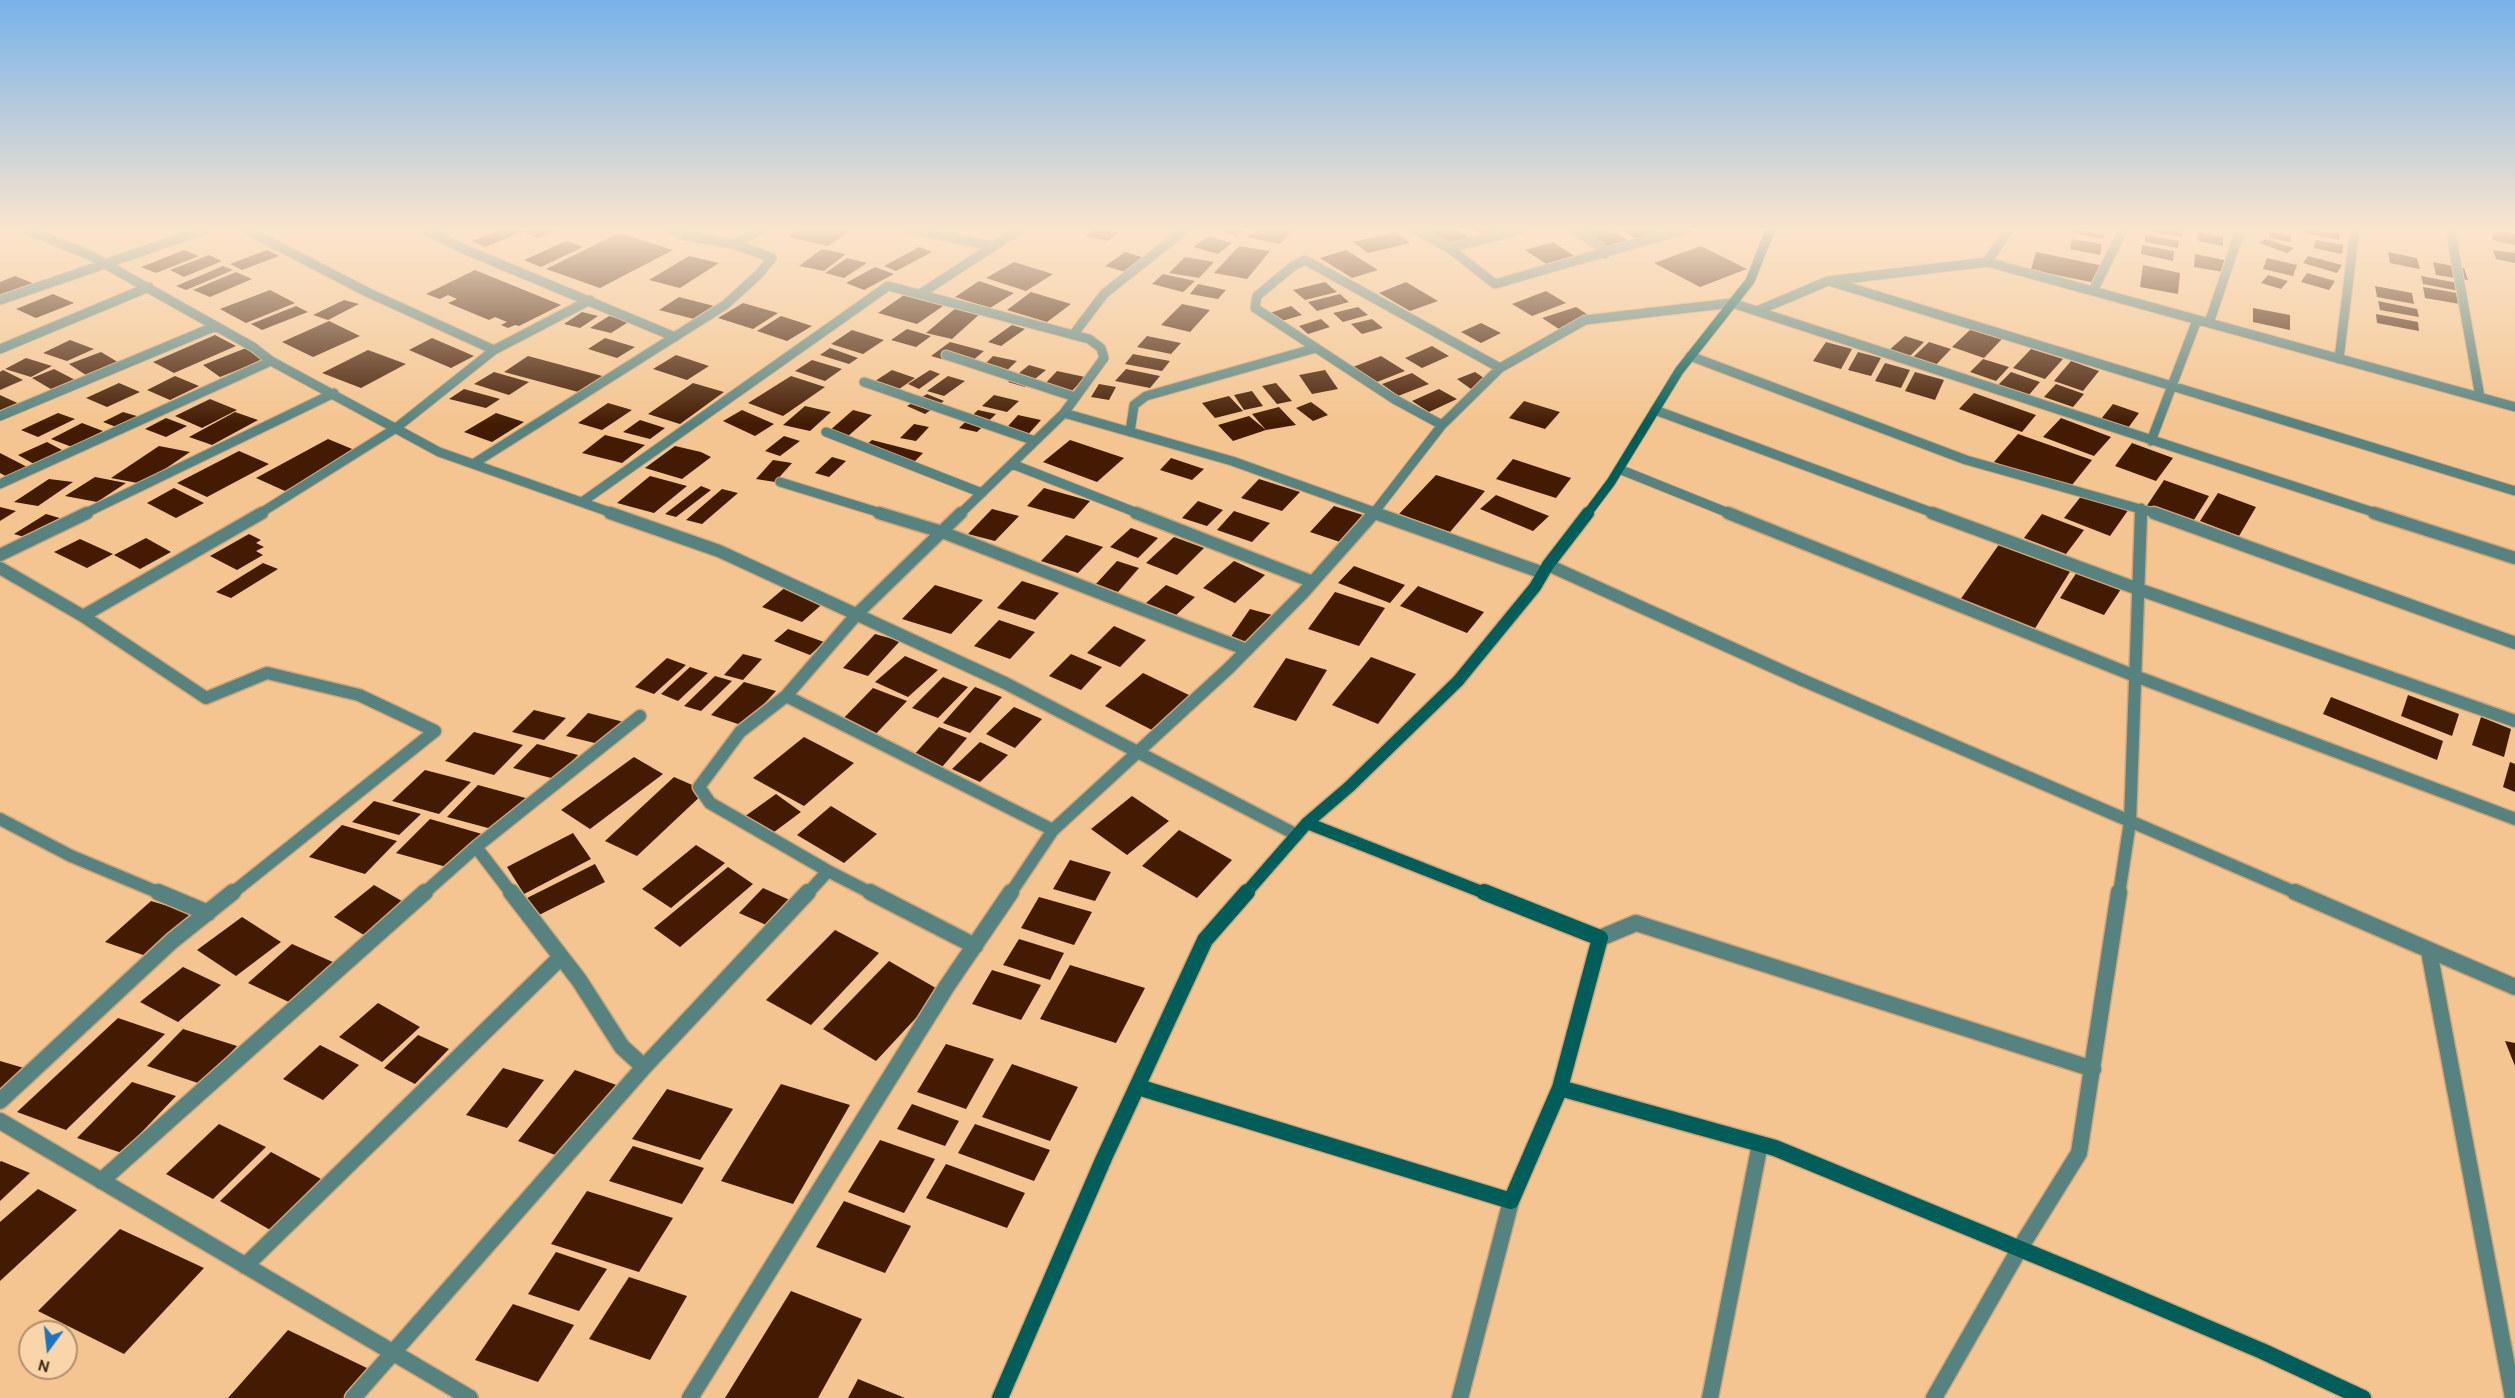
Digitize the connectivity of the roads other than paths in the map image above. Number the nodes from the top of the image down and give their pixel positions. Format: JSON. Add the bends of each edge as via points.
{"nodes":[{"id":1,"x":19,"y":293,"type":"edge"},
{"id":2,"x":134,"y":293,"type":"edge"},
{"id":3,"x":160,"y":293,"type":"edge"},
{"id":4,"x":370,"y":293,"type":"edge"},
{"id":5,"x":573,"y":293,"type":"edge"},
{"id":6,"x":737,"y":293,"type":"edge"},
{"id":7,"x":878,"y":293,"type":"edge"},
{"id":8,"x":917,"y":293,"type":"edge"},
{"id":9,"x":1105,"y":293,"type":"edge"},
{"id":10,"x":1260,"y":293,"type":"edge"},
{"id":11,"x":1365,"y":293,"type":"edge"},
{"id":12,"x":1740,"y":293,"type":"edge"},
{"id":13,"x":1799,"y":293,"type":"edge"},
{"id":14,"x":1868,"y":293,"type":"edge"},
{"id":15,"x":2101,"y":293,"type":"edge"},
{"id":16,"x":2219,"y":293,"type":"edge"},
{"id":17,"x":2347,"y":293,"type":"edge"},
{"id":18,"x":2462,"y":293,"type":"edge"},
{"id":19,"x":920,"y":294,"type":"joint"},
{"id":20,"x":0,"y":300,"type":"edge"},
{"id":21,"x":590,"y":300,"type":"junction"},
{"id":22,"x":1732,"y":303,"type":"junction"},
{"id":23,"x":1757,"y":311,"type":"junction"},
{"id":24,"x":2197,"y":320,"type":"junction"},
{"id":25,"x":2209,"y":323,"type":"junction"},
{"id":26,"x":216,"y":326,"type":"junction"},
{"id":27,"x":1073,"y":335,"type":"junction"},
{"id":28,"x":675,"y":337,"type":"junction"},
{"id":29,"x":1316,"y":348,"type":"junction"},
{"id":30,"x":0,"y":349,"type":"edge"},
{"id":31,"x":495,"y":350,"type":"junction"},
{"id":32,"x":946,"y":355,"type":"dead end"},
{"id":33,"x":1690,"y":356,"type":"junction"},
{"id":34,"x":2339,"y":359,"type":"junction"},
{"id":35,"x":271,"y":361,"type":"junction"},
{"id":36,"x":1500,"y":368,"type":"junction"},
{"id":37,"x":864,"y":382,"type":"dead end"},
{"id":38,"x":2171,"y":386,"type":"junction"},
{"id":39,"x":334,"y":393,"type":"junction"},
{"id":40,"x":2480,"y":397,"type":"junction"},
{"id":41,"x":1075,"y":398,"type":"junction"},
{"id":42,"x":2515,"y":407,"type":"edge"},
{"id":43,"x":1655,"y":410,"type":"junction"},
{"id":44,"x":1064,"y":413,"type":"junction"},
{"id":45,"x":0,"y":416,"type":"edge"},
{"id":46,"x":1442,"y":425,"type":"junction"},
{"id":47,"x":396,"y":428,"type":"junction"},
{"id":48,"x":826,"y":432,"type":"dead end"},
{"id":49,"x":1130,"y":432,"type":"junction"},
{"id":50,"x":1035,"y":441,"type":"junction"},
{"id":51,"x":2151,"y":441,"type":"junction"},
{"id":52,"x":473,"y":464,"type":"junction"},
{"id":53,"x":1012,"y":464,"type":"junction"},
{"id":54,"x":1618,"y":469,"type":"junction"},
{"id":55,"x":780,"y":482,"type":"dead end"},
{"id":56,"x":0,"y":484,"type":"edge"},
{"id":57,"x":2515,"y":491,"type":"edge"},
{"id":58,"x":982,"y":493,"type":"junction"},
{"id":59,"x":582,"y":502,"type":"junction"},
{"id":60,"x":2141,"y":508,"type":"junction"},
{"id":61,"x":1376,"y":512,"type":"junction"},
{"id":62,"x":942,"y":532,"type":"junction"},
{"id":63,"x":0,"y":555,"type":"edge"},
{"id":64,"x":2515,"y":558,"type":"edge"},
{"id":65,"x":0,"y":568,"type":"edge"},
{"id":66,"x":1546,"y":569,"type":"junction"},
{"id":67,"x":1313,"y":582,"type":"junction"},
{"id":68,"x":2138,"y":590,"type":"junction"},
{"id":69,"x":857,"y":614,"type":"junction"},
{"id":70,"x":83,"y":616,"type":"junction"},
{"id":71,"x":2515,"y":643,"type":"edge"},
{"id":72,"x":1247,"y":650,"type":"junction"},
{"id":73,"x":2135,"y":676,"type":"junction"},
{"id":74,"x":786,"y":696,"type":"junction"},
{"id":75,"x":640,"y":716,"type":"dead end"},
{"id":76,"x":2515,"y":722,"type":"edge"},
{"id":77,"x":1137,"y":752,"type":"junction"},
{"id":78,"x":0,"y":819,"type":"edge"},
{"id":79,"x":2515,"y":819,"type":"edge"},
{"id":80,"x":2130,"y":822,"type":"junction"},
{"id":81,"x":1307,"y":823,"type":"junction"},
{"id":82,"x":1053,"y":830,"type":"junction"},
{"id":83,"x":1297,"y":835,"type":"junction"},
{"id":84,"x":476,"y":847,"type":"junction"},
{"id":85,"x":828,"y":871,"type":"junction"},
{"id":86,"x":208,"y":913,"type":"junction"},
{"id":87,"x":1600,"y":938,"type":"junction"},
{"id":88,"x":975,"y":946,"type":"junction"},
{"id":89,"x":2429,"y":951,"type":"junction"},
{"id":90,"x":560,"y":958,"type":"junction"},
{"id":91,"x":2515,"y":987,"type":"edge"},
{"id":92,"x":644,"y":1067,"type":"junction"},
{"id":93,"x":2093,"y":1069,"type":"junction"},
{"id":94,"x":1138,"y":1087,"type":"junction"},
{"id":95,"x":1560,"y":1088,"type":"junction"},
{"id":96,"x":0,"y":1101,"type":"edge"},
{"id":97,"x":0,"y":1122,"type":"edge"},
{"id":98,"x":1760,"y":1144,"type":"junction"},
{"id":99,"x":101,"y":1181,"type":"junction"},
{"id":100,"x":1511,"y":1201,"type":"junction"},
{"id":101,"x":2020,"y":1248,"type":"junction"},
{"id":102,"x":245,"y":1266,"type":"junction"},
{"id":103,"x":393,"y":1353,"type":"junction"},
{"id":104,"x":353,"y":1398,"type":"edge"},
{"id":105,"x":470,"y":1398,"type":"edge"},
{"id":106,"x":690,"y":1398,"type":"edge"},
{"id":107,"x":1000,"y":1398,"type":"edge"},
{"id":108,"x":1460,"y":1398,"type":"edge"},
{"id":109,"x":1710,"y":1398,"type":"edge"},
{"id":110,"x":1934,"y":1398,"type":"edge"},
{"id":111,"x":2363,"y":1398,"type":"edge"},
{"id":112,"x":2512,"y":1398,"type":"edge"}],
"edges":[{"from":1,"to":20,"type":"street"},
{"from":2,"to":30,"type":"street"},
{"from":3,"to":26,"type":"street"},
{"from":4,"to":31,"type":"street"},
{"from":5,"to":21,"type":"street"},
{"from":6,"to":28,"type":"street"},
{"from":7,"to":59,"type":"street"},
{"from":8,"to":19,"type":"street"},
{"from":9,"to":27,"type":"street"},
{"from":10,"to":29,"type":"street","via":[[1255,308]]},
{"from":11,"to":36,"type":"street"},
{"from":12,"to":22,"type":"street"},
{"from":13,"to":23,"type":"street"},
{"from":14,"to":38,"type":"street"},
{"from":15,"to":24,"type":"street"},
{"from":16,"to":25,"type":"street"},
{"from":17,"to":34,"type":"street"},
{"from":18,"to":40,"type":"street"},
{"from":19,"to":27,"type":"street"},
{"from":21,"to":28,"type":"street"},
{"from":21,"to":31,"type":"street"},
{"from":22,"to":23,"type":"street"},
{"from":22,"to":33,"type":"street"},
{"from":22,"to":36,"type":"street","via":[[1585,320]]},
{"from":23,"to":51,"type":"street"},
{"from":24,"to":25,"type":"street"},
{"from":24,"to":38,"type":"street"},
{"from":25,"to":34,"type":"street"},
{"from":26,"to":35,"type":"street"},
{"from":26,"to":45,"type":"street"},
{"from":27,"to":41,"type":"street","via":[[1089,339],[1101,348],[1104,358]]},
{"from":28,"to":52,"type":"street"},
{"from":29,"to":46,"type":"street"},
{"from":29,"to":49,"type":"street","via":[[1146,396],[1134,405]]},
{"from":31,"to":47,"type":"street"},
{"from":32,"to":41,"type":"street"},
{"from":33,"to":43,"type":"street"},
{"from":33,"to":60,"type":"street","via":[[1966,460]]},
{"from":34,"to":40,"type":"street"},
{"from":35,"to":39,"type":"street"},
{"from":35,"to":56,"type":"street"},
{"from":36,"to":46,"type":"street"},
{"from":37,"to":50,"type":"street"},
{"from":38,"to":51,"type":"street"},
{"from":38,"to":57,"type":"street"},
{"from":39,"to":47,"type":"street"},
{"from":39,"to":63,"type":"street"},
{"from":40,"to":42,"type":"street"},
{"from":41,"to":44,"type":"street"},
{"from":43,"to":54,"type":"street"},
{"from":43,"to":68,"type":"street"},
{"from":44,"to":49,"type":"street"},
{"from":44,"to":50,"type":"street"},
{"from":46,"to":61,"type":"street"},
{"from":47,"to":52,"type":"street","via":[[439,452]]},
{"from":47,"to":70,"type":"street","via":[[273,506]]},
{"from":48,"to":58,"type":"street"},
{"from":49,"to":61,"type":"street","via":[[1232,461]]},
{"from":50,"to":53,"type":"street"},
{"from":51,"to":64,"type":"street"},
{"from":52,"to":59,"type":"street"},
{"from":53,"to":58,"type":"street"},
{"from":53,"to":67,"type":"street"},
{"from":54,"to":66,"type":"street"},
{"from":54,"to":73,"type":"street"},
{"from":55,"to":62,"type":"street"},
{"from":58,"to":62,"type":"street"},
{"from":59,"to":69,"type":"street","via":[[719,551]]},
{"from":60,"to":68,"type":"street"},
{"from":60,"to":71,"type":"street"},
{"from":61,"to":66,"type":"street"},
{"from":61,"to":67,"type":"street"},
{"from":62,"to":69,"type":"street"},
{"from":62,"to":72,"type":"street"},
{"from":65,"to":70,"type":"street"},
{"from":66,"to":80,"type":"street"},
{"from":66,"to":81,"type":"street","via":[[1458,681]]},
{"from":67,"to":72,"type":"street"},
{"from":68,"to":73,"type":"street"},
{"from":68,"to":76,"type":"street"},
{"from":69,"to":74,"type":"street"},
{"from":69,"to":77,"type":"street","via":[[1005,682]]},
{"from":70,"to":86,"type":"street","via":[[206,698],[267,673],[359,695],[435,731]]},
{"from":72,"to":77,"type":"street"},
{"from":73,"to":79,"type":"street"},
{"from":73,"to":80,"type":"street"},
{"from":74,"to":82,"type":"street"},
{"from":74,"to":85,"type":"street","via":[[740,732],[699,787],[710,803]]},
{"from":75,"to":84,"type":"street"},
{"from":77,"to":82,"type":"street"},
{"from":77,"to":83,"type":"street"},
{"from":78,"to":86,"type":"street","via":[[71,856]]},
{"from":80,"to":89,"type":"street"},
{"from":80,"to":93,"type":"street"},
{"from":81,"to":83,"type":"street"},
{"from":81,"to":87,"type":"street"},
{"from":82,"to":88,"type":"street"},
{"from":83,"to":94,"type":"street","via":[[1205,940]]},
{"from":84,"to":90,"type":"street"},
{"from":84,"to":99,"type":"street"},
{"from":85,"to":88,"type":"street"},
{"from":85,"to":92,"type":"street"},
{"from":86,"to":96,"type":"street","via":[[172,941]]},
{"from":87,"to":93,"type":"street","via":[[1636,923]]},
{"from":87,"to":95,"type":"street"},
{"from":88,"to":106,"type":"street"},
{"from":89,"to":91,"type":"street"},
{"from":89,"to":112,"type":"street"},
{"from":90,"to":92,"type":"street","via":[[579,980],[622,1047]]},
{"from":90,"to":102,"type":"street"},
{"from":92,"to":103,"type":"street"},
{"from":93,"to":101,"type":"street","via":[[2079,1153]]},
{"from":94,"to":100,"type":"street"},
{"from":94,"to":107,"type":"street"},
{"from":95,"to":98,"type":"street"},
{"from":95,"to":100,"type":"street"},
{"from":97,"to":99,"type":"street"},
{"from":98,"to":101,"type":"street"},
{"from":98,"to":109,"type":"street"},
{"from":99,"to":102,"type":"street"},
{"from":100,"to":108,"type":"street"},
{"from":101,"to":110,"type":"street"},
{"from":101,"to":111,"type":"street"},
{"from":102,"to":103,"type":"street"},
{"from":103,"to":104,"type":"street"},
{"from":103,"to":105,"type":"street"}]}
